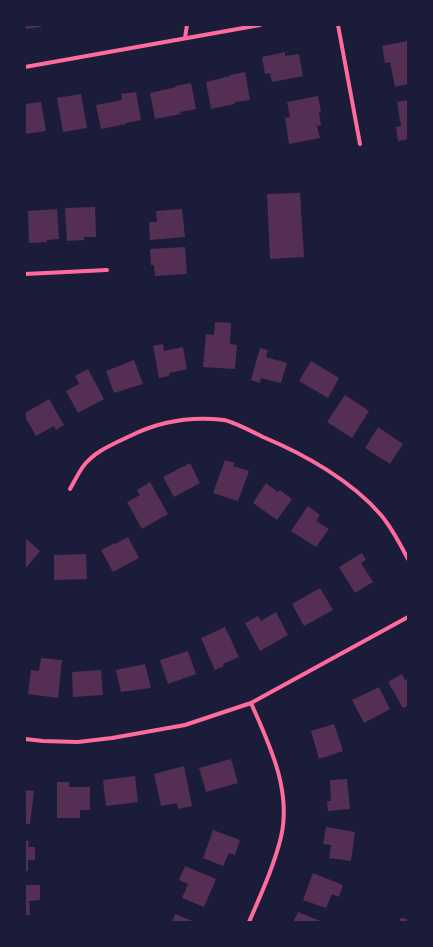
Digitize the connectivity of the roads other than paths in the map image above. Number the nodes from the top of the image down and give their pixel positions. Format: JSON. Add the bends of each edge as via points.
{"nodes":[{"id":1,"x":187,"y":25,"type":"edge"},
{"id":2,"x":260,"y":25,"type":"edge"},
{"id":3,"x":338,"y":25,"type":"edge"},
{"id":4,"x":184,"y":38,"type":"junction"},
{"id":5,"x":25,"y":67,"type":"edge"},
{"id":6,"x":360,"y":144,"type":"dead end"},
{"id":7,"x":107,"y":270,"type":"dead end"},
{"id":8,"x":25,"y":274,"type":"edge"},
{"id":9,"x":70,"y":489,"type":"dead end"},
{"id":10,"x":408,"y":559,"type":"edge"},
{"id":11,"x":408,"y":617,"type":"edge"},
{"id":12,"x":251,"y":703,"type":"junction"},
{"id":13,"x":25,"y":739,"type":"edge"},
{"id":14,"x":249,"y":922,"type":"edge"}],
"edges":[{"from":1,"to":4,"type":"street"},
{"from":2,"to":4,"type":"street"},
{"from":3,"to":6,"type":"street"},
{"from":4,"to":5,"type":"street"},
{"from":7,"to":8,"type":"street"},
{"from":9,"to":10,"type":"street","via":[[83,467],[95,455],[151,426],[170,421],[198,419],[226,421],[290,448],[346,482],[381,516]]},
{"from":11,"to":12,"type":"street"},
{"from":12,"to":13,"type":"street","via":[[185,725],[112,738],[78,742]]},
{"from":12,"to":14,"type":"street","via":[[276,764],[283,813],[281,836],[269,874]]}]}
